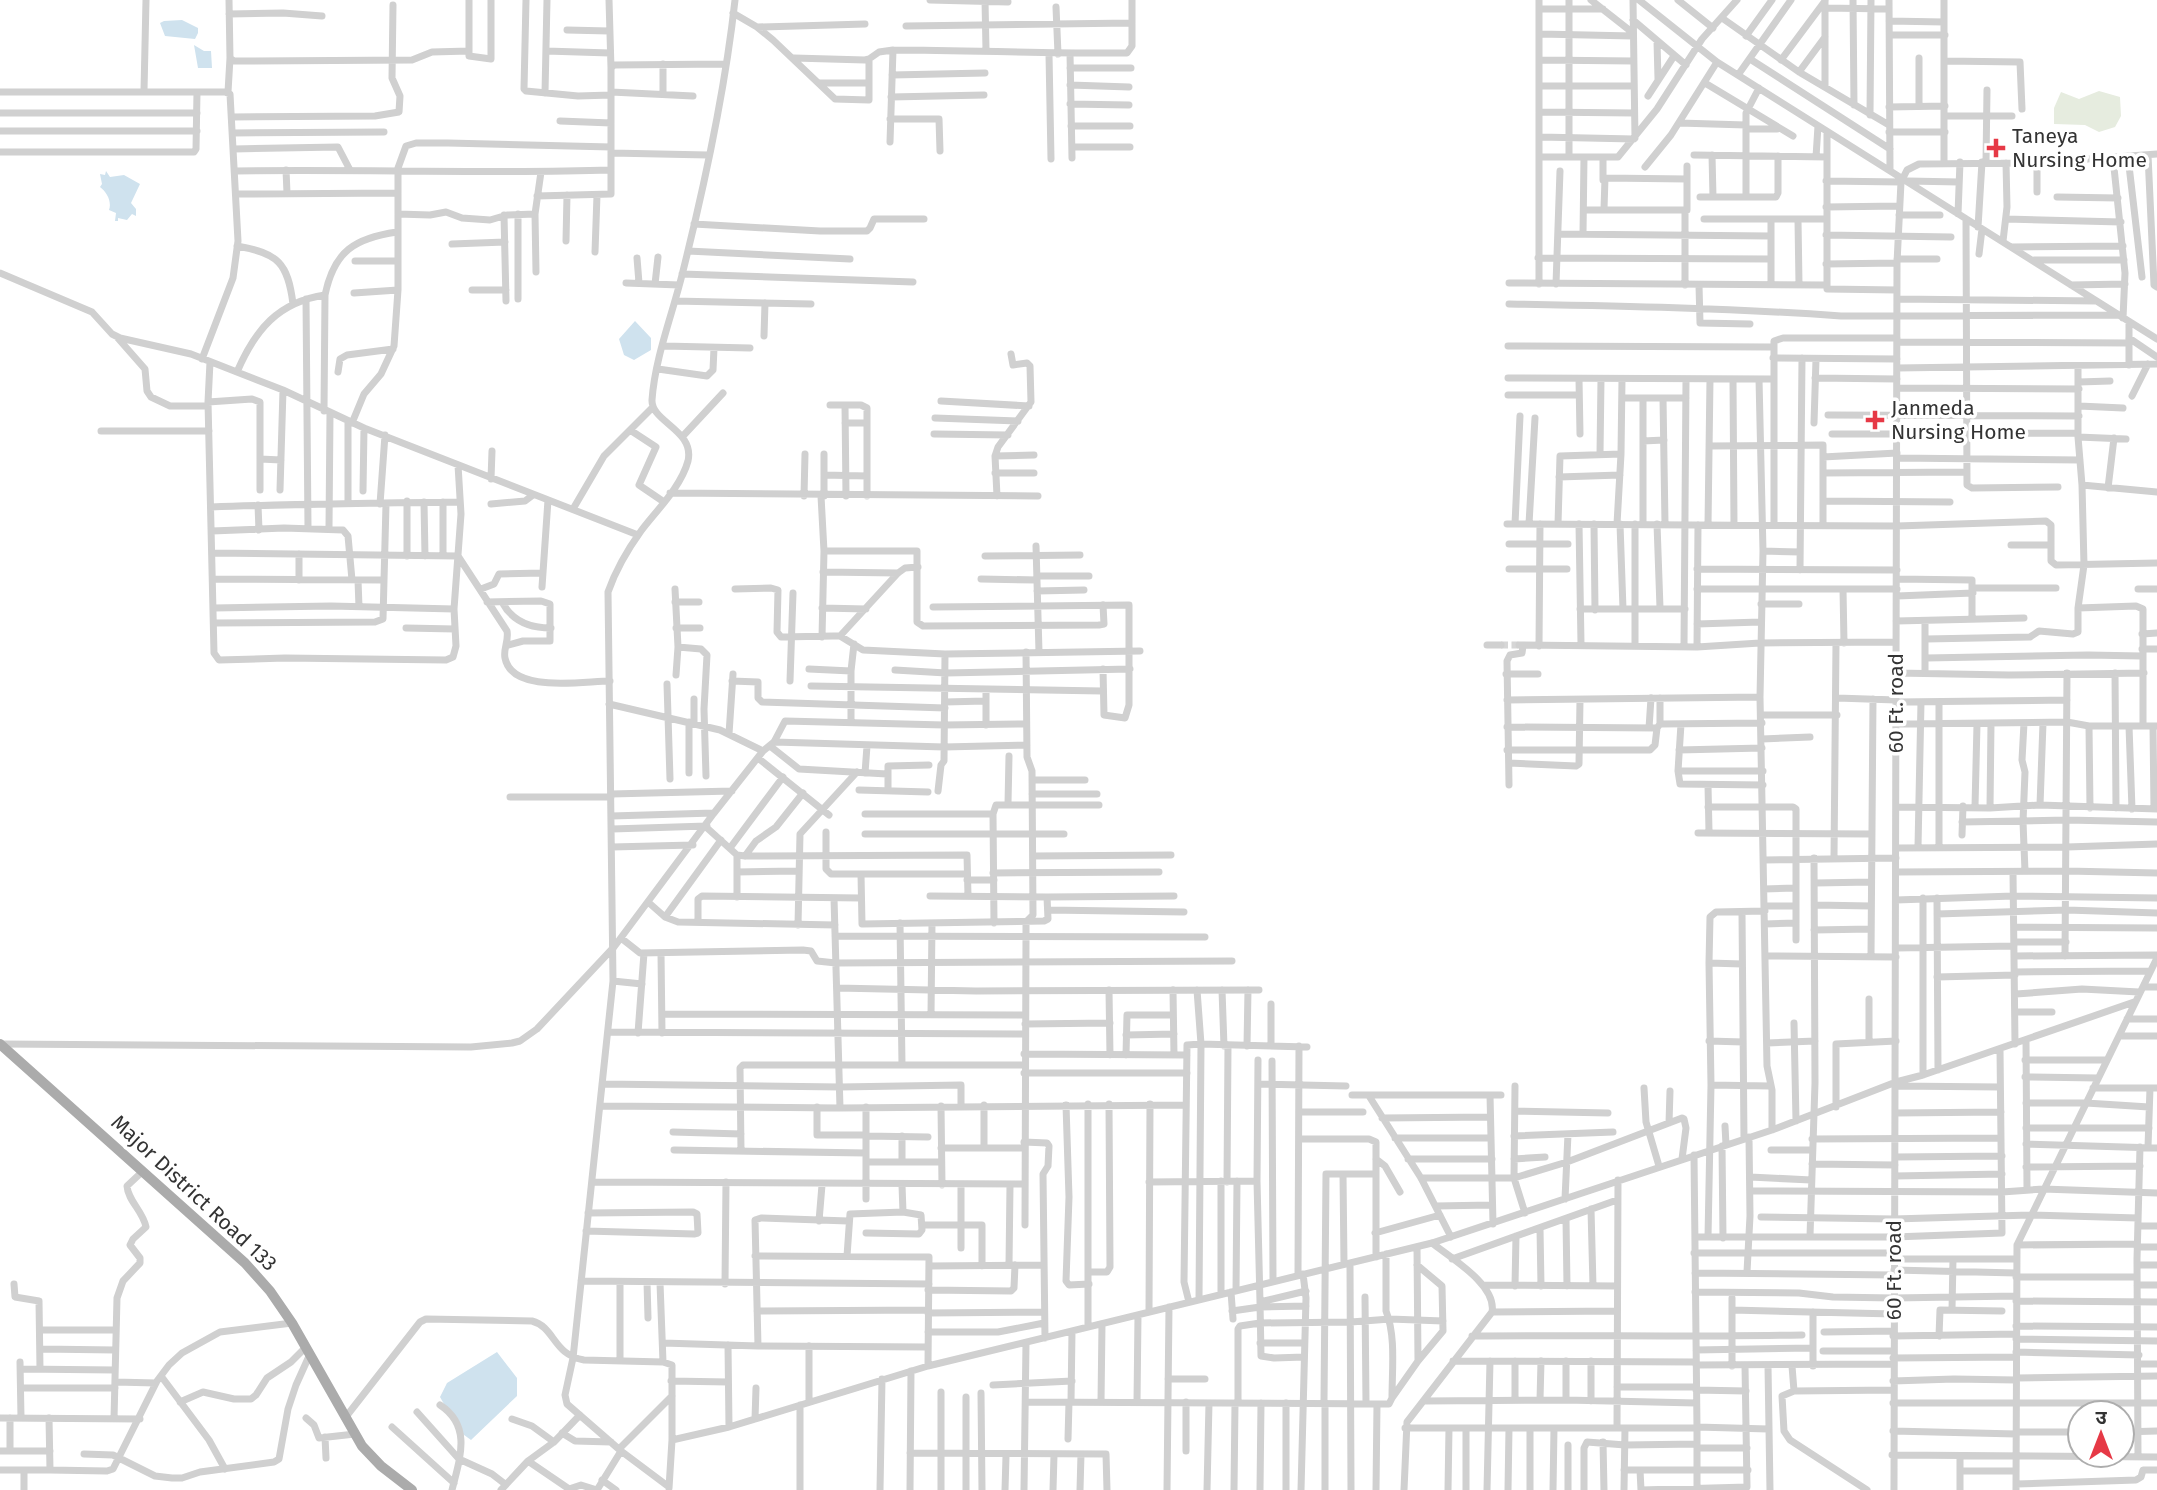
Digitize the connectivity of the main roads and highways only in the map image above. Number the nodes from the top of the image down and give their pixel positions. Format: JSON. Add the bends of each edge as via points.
{"nodes":[{"id":1,"x":0,"y":1044,"type":"edge"},
{"id":2,"x":412,"y":1490,"type":"edge"}],
"edges":[{"from":1,"to":2,"type":"main road","name":"Major District Road 133","via":[[245,1263],[292,1322],[371,1457]]}]}
